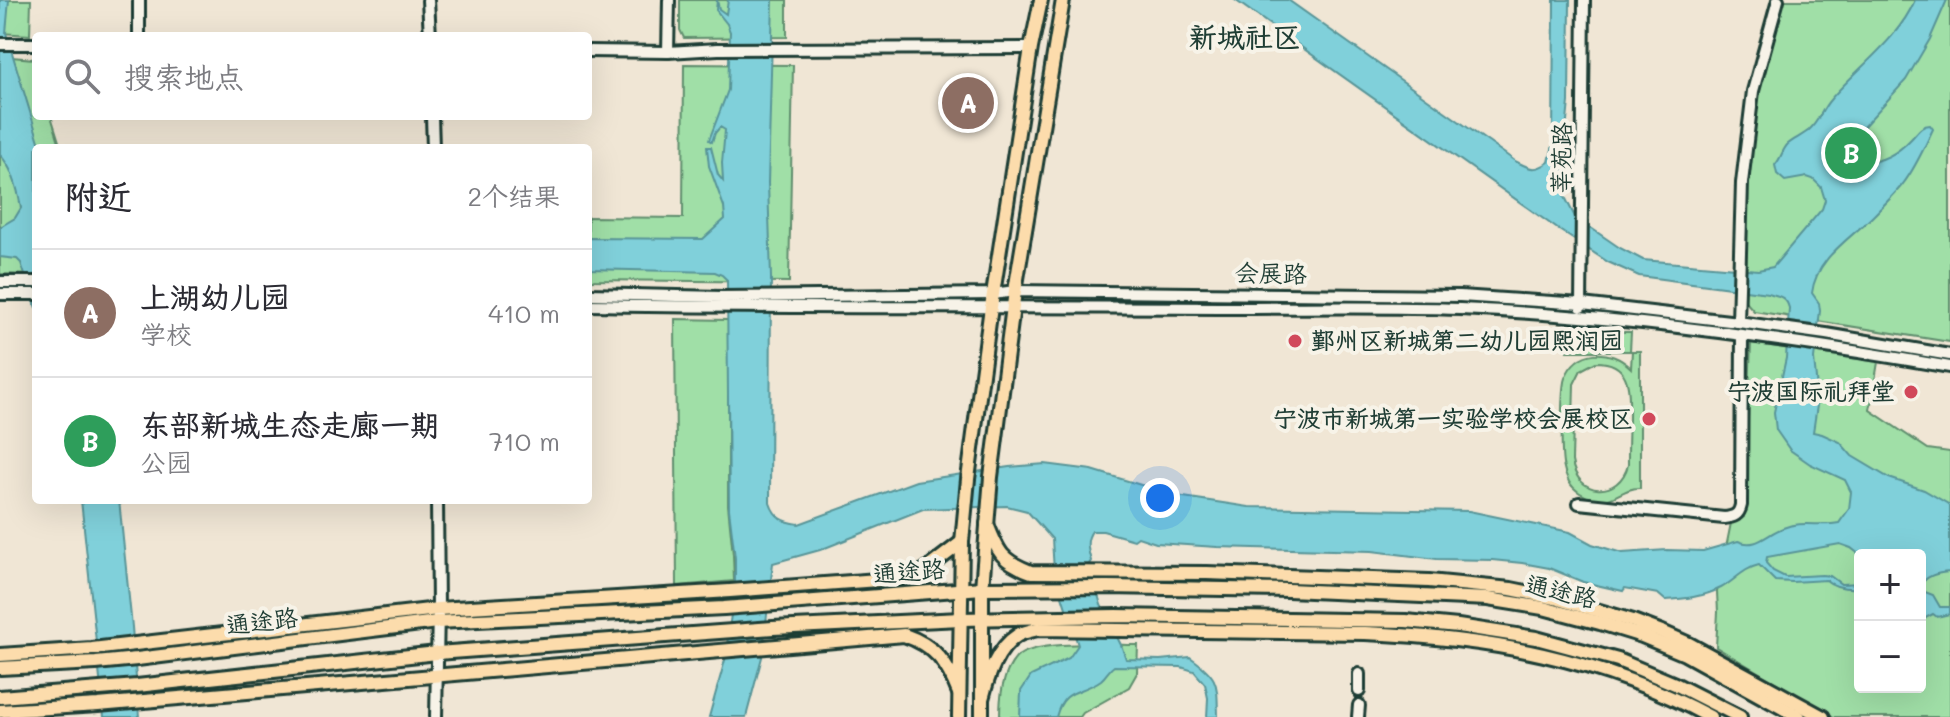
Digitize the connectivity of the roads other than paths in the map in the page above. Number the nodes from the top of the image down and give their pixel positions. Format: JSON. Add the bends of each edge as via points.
{"nodes":[{"id":1,"x":139,"y":0,"type":"edge"},
{"id":2,"x":428,"y":0,"type":"edge"},
{"id":3,"x":669,"y":0,"type":"edge"},
{"id":4,"x":1041,"y":0,"type":"edge"},
{"id":5,"x":1063,"y":0,"type":"edge"},
{"id":6,"x":1584,"y":0,"type":"edge"},
{"id":7,"x":1778,"y":0,"type":"edge"},
{"id":8,"x":139,"y":32,"type":"edge"},
{"id":9,"x":430,"y":32,"type":"edge"},
{"id":10,"x":4,"y":44,"type":"edge"},
{"id":11,"x":32,"y":44,"type":"edge"},
{"id":12,"x":1031,"y":48,"type":"junction"},
{"id":13,"x":592,"y":51,"type":"edge"},
{"id":14,"x":668,"y":52,"type":"junction"},
{"id":15,"x":432,"y":120,"type":"edge"},
{"id":16,"x":433,"y":144,"type":"edge"},
{"id":17,"x":0,"y":282,"type":"edge"},
{"id":18,"x":31,"y":288,"type":"edge"},
{"id":19,"x":1015,"y":291,"type":"junction"},
{"id":20,"x":0,"y":294,"type":"edge"},
{"id":21,"x":592,"y":294,"type":"edge"},
{"id":22,"x":993,"y":294,"type":"junction"},
{"id":23,"x":721,"y":302,"type":"junction"},
{"id":24,"x":775,"y":302,"type":"junction"},
{"id":25,"x":1582,"y":304,"type":"junction"},
{"id":26,"x":592,"y":305,"type":"edge"},
{"id":27,"x":1014,"y":306,"type":"junction"},
{"id":28,"x":991,"y":307,"type":"junction"},
{"id":29,"x":1581,"y":317,"type":"junction"},
{"id":30,"x":1738,"y":322,"type":"junction"},
{"id":31,"x":1778,"y":333,"type":"junction"},
{"id":32,"x":1742,"y":335,"type":"junction"},
{"id":33,"x":1826,"y":340,"type":"junction"},
{"id":34,"x":1950,"y":355,"type":"edge"},
{"id":35,"x":1950,"y":367,"type":"edge"},
{"id":36,"x":1579,"y":503,"type":"dead end"},
{"id":37,"x":437,"y":504,"type":"edge"},
{"id":38,"x":988,"y":518,"type":"junction"},
{"id":39,"x":962,"y":542,"type":"junction"},
{"id":40,"x":982,"y":588,"type":"junction"},
{"id":41,"x":961,"y":590,"type":"junction"},
{"id":42,"x":438,"y":615,"type":"junction"},
{"id":43,"x":961,"y":619,"type":"junction"},
{"id":44,"x":982,"y":619,"type":"junction"},
{"id":45,"x":437,"y":653,"type":"junction"},
{"id":46,"x":0,"y":655,"type":"edge"},
{"id":47,"x":0,"y":668,"type":"edge"},
{"id":48,"x":1359,"y":674,"type":"dead end"},
{"id":49,"x":437,"y":675,"type":"junction"},
{"id":50,"x":1359,"y":691,"type":"dead end"},
{"id":51,"x":959,"y":693,"type":"junction"},
{"id":52,"x":0,"y":697,"type":"edge"},
{"id":53,"x":982,"y":699,"type":"junction"},
{"id":54,"x":1359,"y":705,"type":"dead end"},
{"id":55,"x":0,"y":711,"type":"edge"},
{"id":56,"x":436,"y":717,"type":"edge"},
{"id":57,"x":959,"y":717,"type":"edge"},
{"id":58,"x":982,"y":717,"type":"edge"},
{"id":59,"x":1358,"y":717,"type":"edge"},
{"id":60,"x":1710,"y":717,"type":"edge"},
{"id":61,"x":1740,"y":717,"type":"edge"},
{"id":62,"x":1799,"y":717,"type":"edge"},
{"id":63,"x":1823,"y":717,"type":"edge"}],
"edges":[{"from":1,"to":8,"type":"street"},
{"from":2,"to":9,"type":"street"},
{"from":3,"to":14,"type":"street"},
{"from":4,"to":12,"type":"main road"},
{"from":5,"to":19,"type":"main road"},
{"from":6,"to":25,"type":"street","name":"莘苑路"},
{"from":7,"to":30,"type":"street","via":[[1753,91],[1742,183]]},
{"from":10,"to":11,"type":"street"},
{"from":12,"to":14,"type":"street"},
{"from":12,"to":22,"type":"main road"},
{"from":13,"to":14,"type":"street"},
{"from":15,"to":16,"type":"street"},
{"from":17,"to":18,"type":"street"},
{"from":18,"to":20,"type":"street"},
{"from":19,"to":22,"type":"street","name":"会展路"},
{"from":19,"to":25,"type":"street","name":"会展路","via":[[1460,296]]},
{"from":19,"to":27,"type":"main road"},
{"from":21,"to":23,"type":"street","name":"会展路"},
{"from":22,"to":24,"type":"street","name":"会展路"},
{"from":22,"to":28,"type":"main road"},
{"from":23,"to":24,"type":"street","name":"会展路"},
{"from":23,"to":26,"type":"street","name":"会展路"},
{"from":24,"to":28,"type":"street","name":"会展路"},
{"from":25,"to":29,"type":"street","name":"莘苑路"},
{"from":25,"to":30,"type":"street","name":"会展路"},
{"from":27,"to":28,"type":"street","name":"会展路"},
{"from":27,"to":29,"type":"street","name":"会展路","via":[[1459,309]]},
{"from":27,"to":38,"type":"main road"},
{"from":28,"to":39,"type":"main road"},
{"from":29,"to":32,"type":"street","name":"会展路"},
{"from":30,"to":31,"type":"street","name":"会展路"},
{"from":31,"to":32,"type":"street","name":"会展路"},
{"from":31,"to":33,"type":"street","name":"会展路"},
{"from":32,"to":36,"type":"street","via":[[1740,511],[1724,518]]},
{"from":33,"to":34,"type":"street","name":"会展路"},
{"from":33,"to":35,"type":"street","name":"会展路"},
{"from":37,"to":42,"type":"street"},
{"from":38,"to":40,"type":"main road"},
{"from":38,"to":63,"type":"main road","via":[[999,552],[1031,572],[1429,581],[1555,598],[1689,644]]},
{"from":39,"to":41,"type":"main road"},
{"from":39,"to":42,"type":"main road","via":[[924,571],[905,578]]},
{"from":40,"to":41,"type":"main road","name":"通途路"},
{"from":40,"to":44,"type":"main road"},
{"from":40,"to":62,"type":"main road","name":"通途路","via":[[1288,590],[1488,599],[1614,627],[1685,654]]},
{"from":41,"to":42,"type":"main road","name":"通途路","via":[[724,608]]},
{"from":41,"to":43,"type":"main road"},
{"from":42,"to":45,"type":"street"},
{"from":42,"to":46,"type":"main road"},
{"from":42,"to":47,"type":"main road","name":"通途路","via":[[137,659]]},
{"from":43,"to":44,"type":"main road","name":"通途路"},
{"from":43,"to":45,"type":"main road","name":"通途路"},
{"from":43,"to":51,"type":"main road"},
{"from":44,"to":53,"type":"main road"},
{"from":44,"to":61,"type":"main road","name":"通途路","via":[[1116,616],[1458,626],[1536,638],[1618,660]]},
{"from":45,"to":49,"type":"street"},
{"from":45,"to":52,"type":"main road","name":"通途路"},
{"from":48,"to":50,"type":"street"},
{"from":49,"to":51,"type":"main road","via":[[904,635],[932,649]]},
{"from":49,"to":55,"type":"main road"},
{"from":49,"to":56,"type":"street"},
{"from":51,"to":57,"type":"main road"},
{"from":53,"to":58,"type":"main road"},
{"from":53,"to":60,"type":"main road","via":[[989,673],[1005,647],[1018,635],[1037,629],[1418,635],[1517,648],[1596,669]]},
{"from":54,"to":59,"type":"street"}]}
